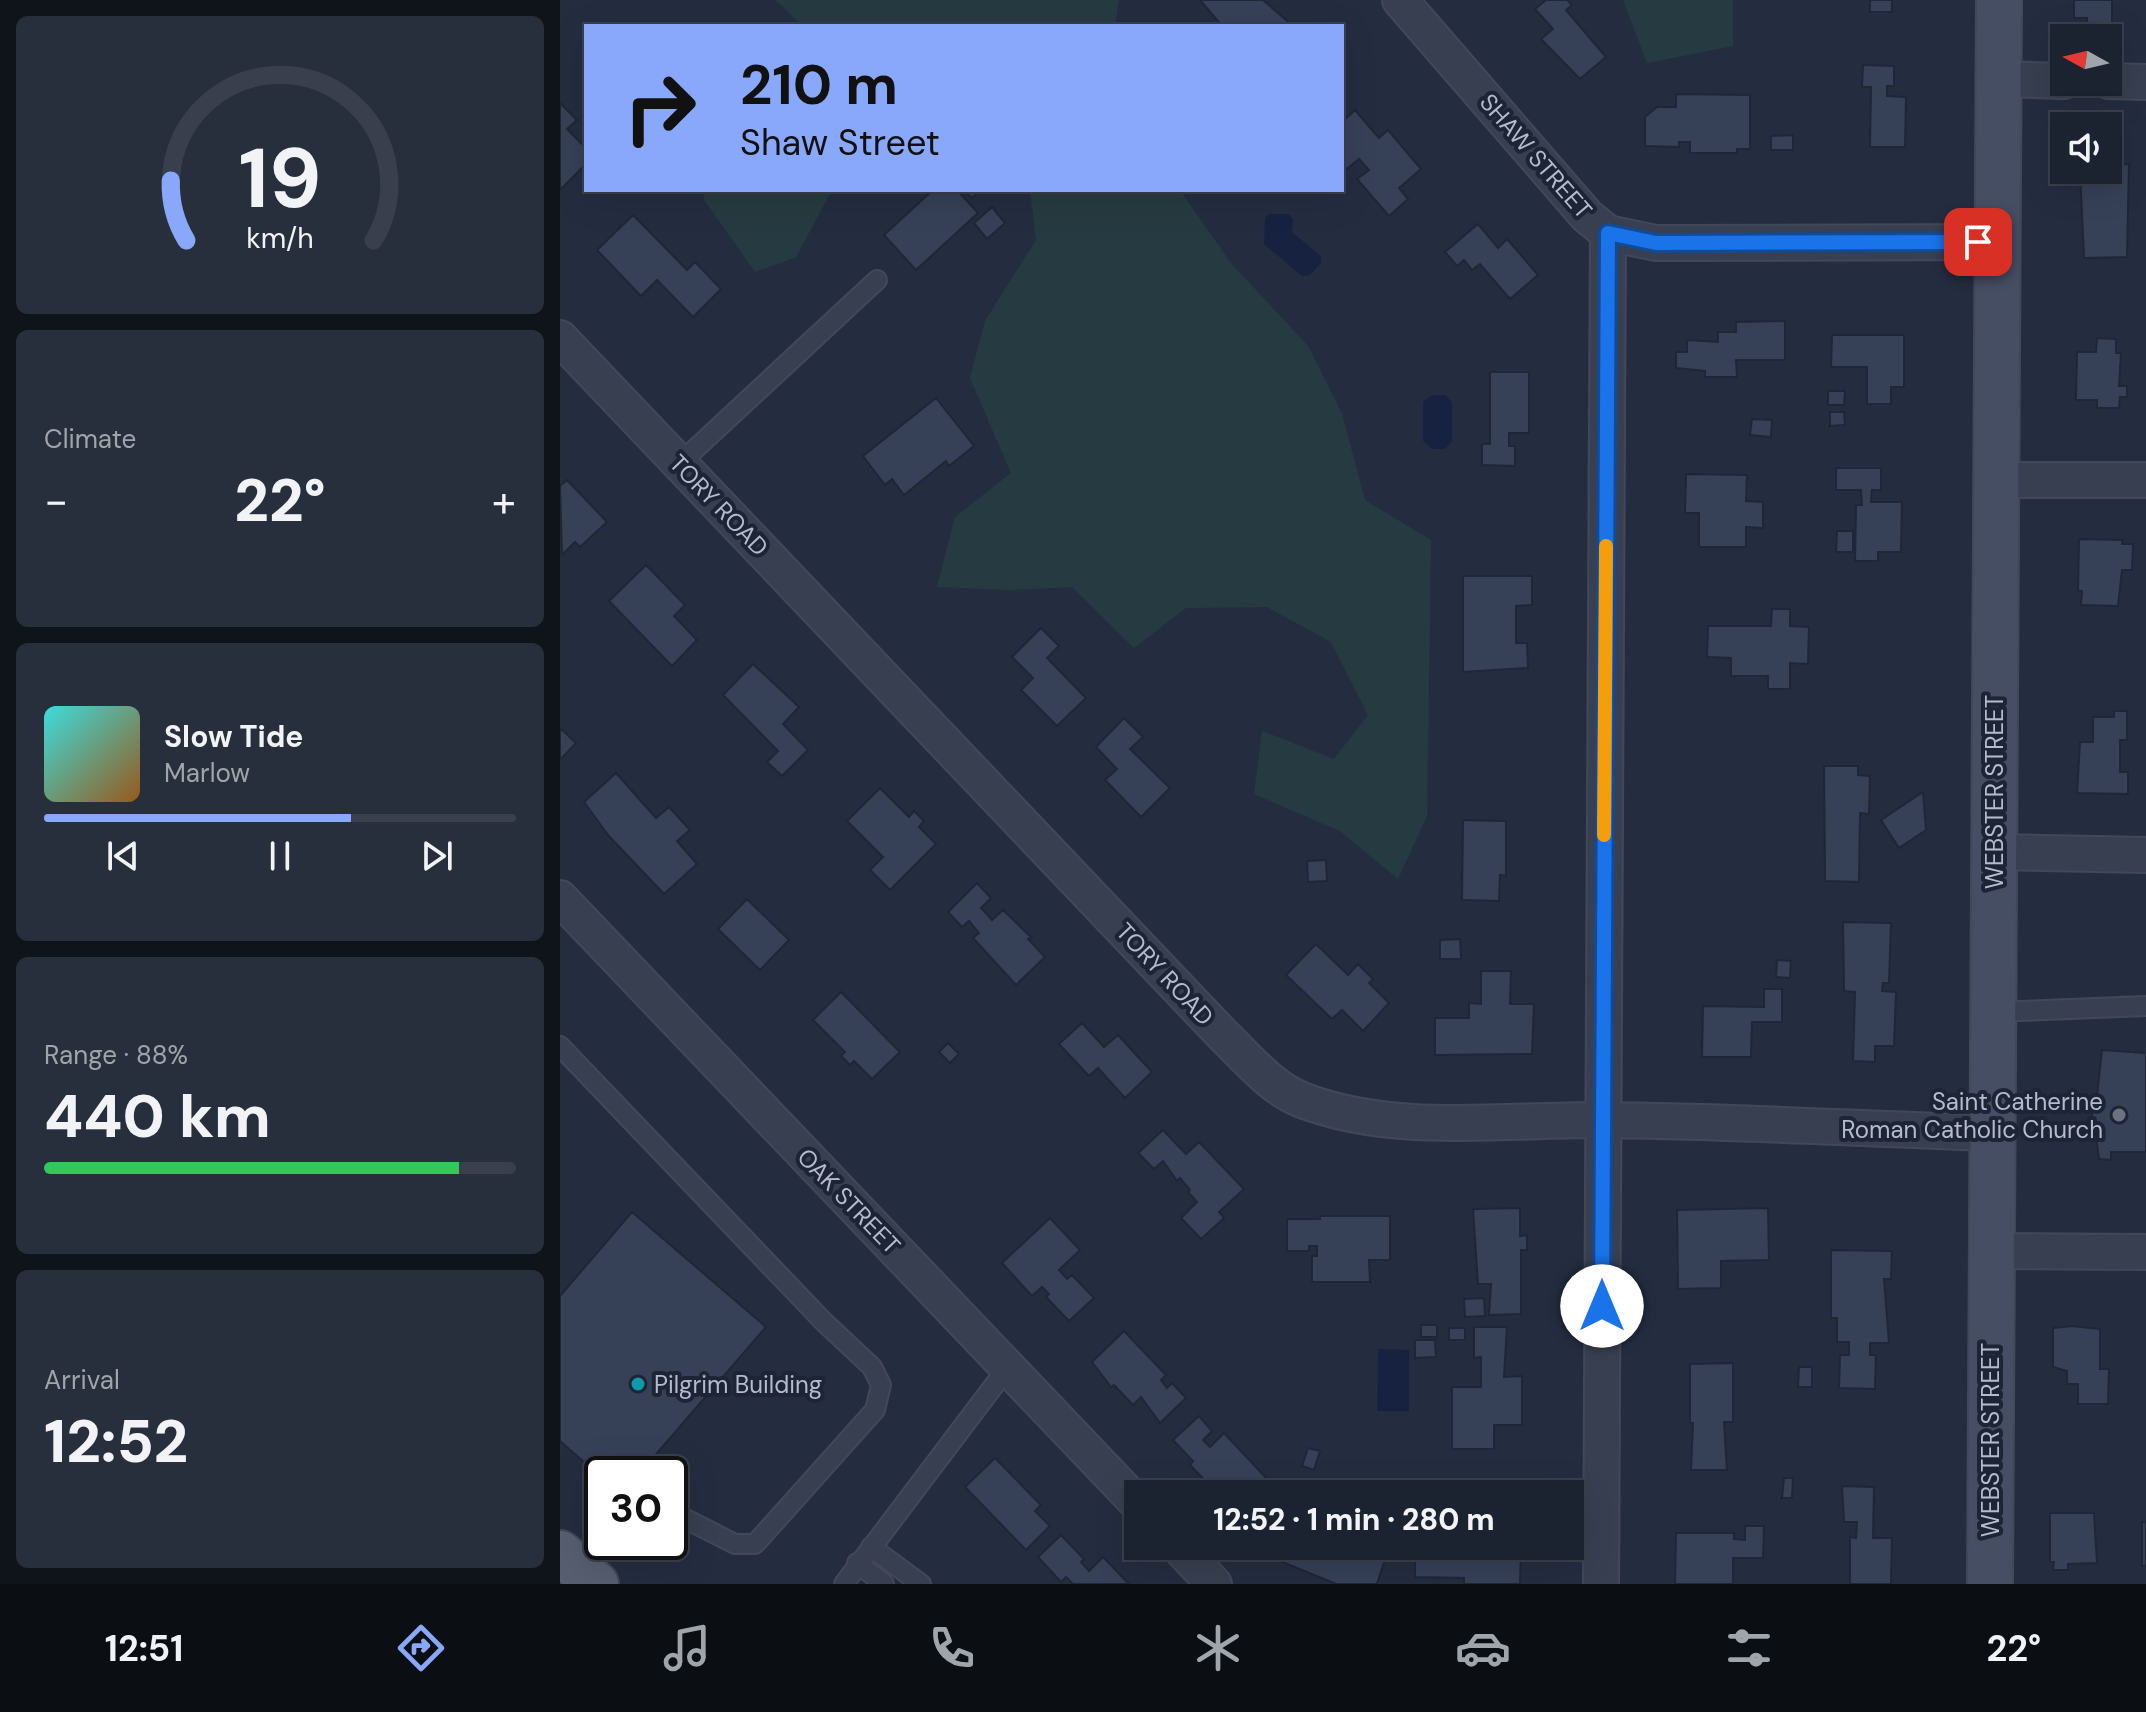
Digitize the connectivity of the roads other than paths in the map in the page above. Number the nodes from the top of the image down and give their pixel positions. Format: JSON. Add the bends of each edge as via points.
{"nodes":[{"id":1,"x":1400,"y":0,"type":"edge"},
{"id":2,"x":1999,"y":0,"type":"edge"},
{"id":3,"x":1999,"y":79,"type":"junction"},
{"id":4,"x":2050,"y":81,"type":"edge"},
{"id":5,"x":2122,"y":81,"type":"edge"},
{"id":6,"x":2146,"y":82,"type":"edge"},
{"id":7,"x":1608,"y":233,"type":"junction"},
{"id":8,"x":1995,"y":242,"type":"junction"},
{"id":9,"x":877,"y":280,"type":"dead end"},
{"id":10,"x":560,"y":338,"type":"edge"},
{"id":11,"x":679,"y":464,"type":"junction"},
{"id":12,"x":1996,"y":480,"type":"junction"},
{"id":13,"x":2146,"y":480,"type":"edge"},
{"id":14,"x":1993,"y":852,"type":"junction"},
{"id":15,"x":2146,"y":855,"type":"edge"},
{"id":16,"x":560,"y":898,"type":"edge"},
{"id":17,"x":2146,"y":1006,"type":"edge"},
{"id":18,"x":1993,"y":1012,"type":"junction"},
{"id":19,"x":560,"y":1046,"type":"edge"},
{"id":20,"x":1603,"y":1120,"type":"junction"},
{"id":21,"x":1991,"y":1133,"type":"junction"},
{"id":22,"x":1991,"y":1251,"type":"junction"},
{"id":23,"x":2146,"y":1252,"type":"edge"},
{"id":24,"x":1008,"y":1367,"type":"junction"},
{"id":25,"x":1124,"y":1489,"type":"edge"},
{"id":26,"x":688,"y":1520,"type":"edge"},
{"id":27,"x":871,"y":1547,"type":"junction"},
{"id":28,"x":560,"y":1553,"type":"edge"},
{"id":29,"x":1191,"y":1560,"type":"edge"},
{"id":30,"x":857,"y":1563,"type":"junction"},
{"id":31,"x":596,"y":1584,"type":"edge"},
{"id":32,"x":844,"y":1584,"type":"edge"},
{"id":33,"x":884,"y":1584,"type":"edge"},
{"id":34,"x":921,"y":1584,"type":"edge"},
{"id":35,"x":1214,"y":1584,"type":"edge"},
{"id":36,"x":1601,"y":1584,"type":"edge"},
{"id":37,"x":1990,"y":1584,"type":"edge"}],
"edges":[{"from":1,"to":7,"type":"street","name":"SHAW STREET","via":[[1570,198]]},
{"from":2,"to":3,"type":"street","name":"WEBSTER STREET"},
{"from":3,"to":4,"type":"street"},
{"from":3,"to":8,"type":"street","name":"WEBSTER STREET"},
{"from":5,"to":6,"type":"street"},
{"from":7,"to":8,"type":"street","name":"SHAW STREET","via":[[1656,243]]},
{"from":7,"to":20,"type":"street"},
{"from":8,"to":12,"type":"street","name":"WEBSTER STREET"},
{"from":9,"to":11,"type":"lane"},
{"from":10,"to":11,"type":"street","name":"TORY ROAD"},
{"from":11,"to":20,"type":"street","name":"TORY ROAD","via":[[1268,1078],[1301,1100],[1380,1118],[1459,1124]]},
{"from":12,"to":13,"type":"street"},
{"from":12,"to":14,"type":"street","name":"WEBSTER STREET"},
{"from":14,"to":15,"type":"street"},
{"from":14,"to":18,"type":"street","name":"WEBSTER STREET"},
{"from":16,"to":24,"type":"street","name":"OAK STREET"},
{"from":17,"to":18,"type":"lane"},
{"from":18,"to":21,"type":"street","name":"WEBSTER STREET"},
{"from":19,"to":26,"type":"lane","via":[[872,1367],[881,1385],[875,1410],[755,1544],[735,1544]]},
{"from":20,"to":21,"type":"street","name":"TORY ROAD"},
{"from":20,"to":36,"type":"street"},
{"from":21,"to":22,"type":"street","name":"WEBSTER STREET"},
{"from":22,"to":23,"type":"street"},
{"from":22,"to":37,"type":"street","name":"WEBSTER STREET"},
{"from":24,"to":25,"type":"street","name":"OAK STREET"},
{"from":24,"to":27,"type":"lane"},
{"from":27,"to":30,"type":"lane"},
{"from":27,"to":34,"type":"lane"},
{"from":28,"to":31,"type":"main road"},
{"from":29,"to":35,"type":"street"},
{"from":30,"to":32,"type":"lane"},
{"from":30,"to":33,"type":"lane"}]}
